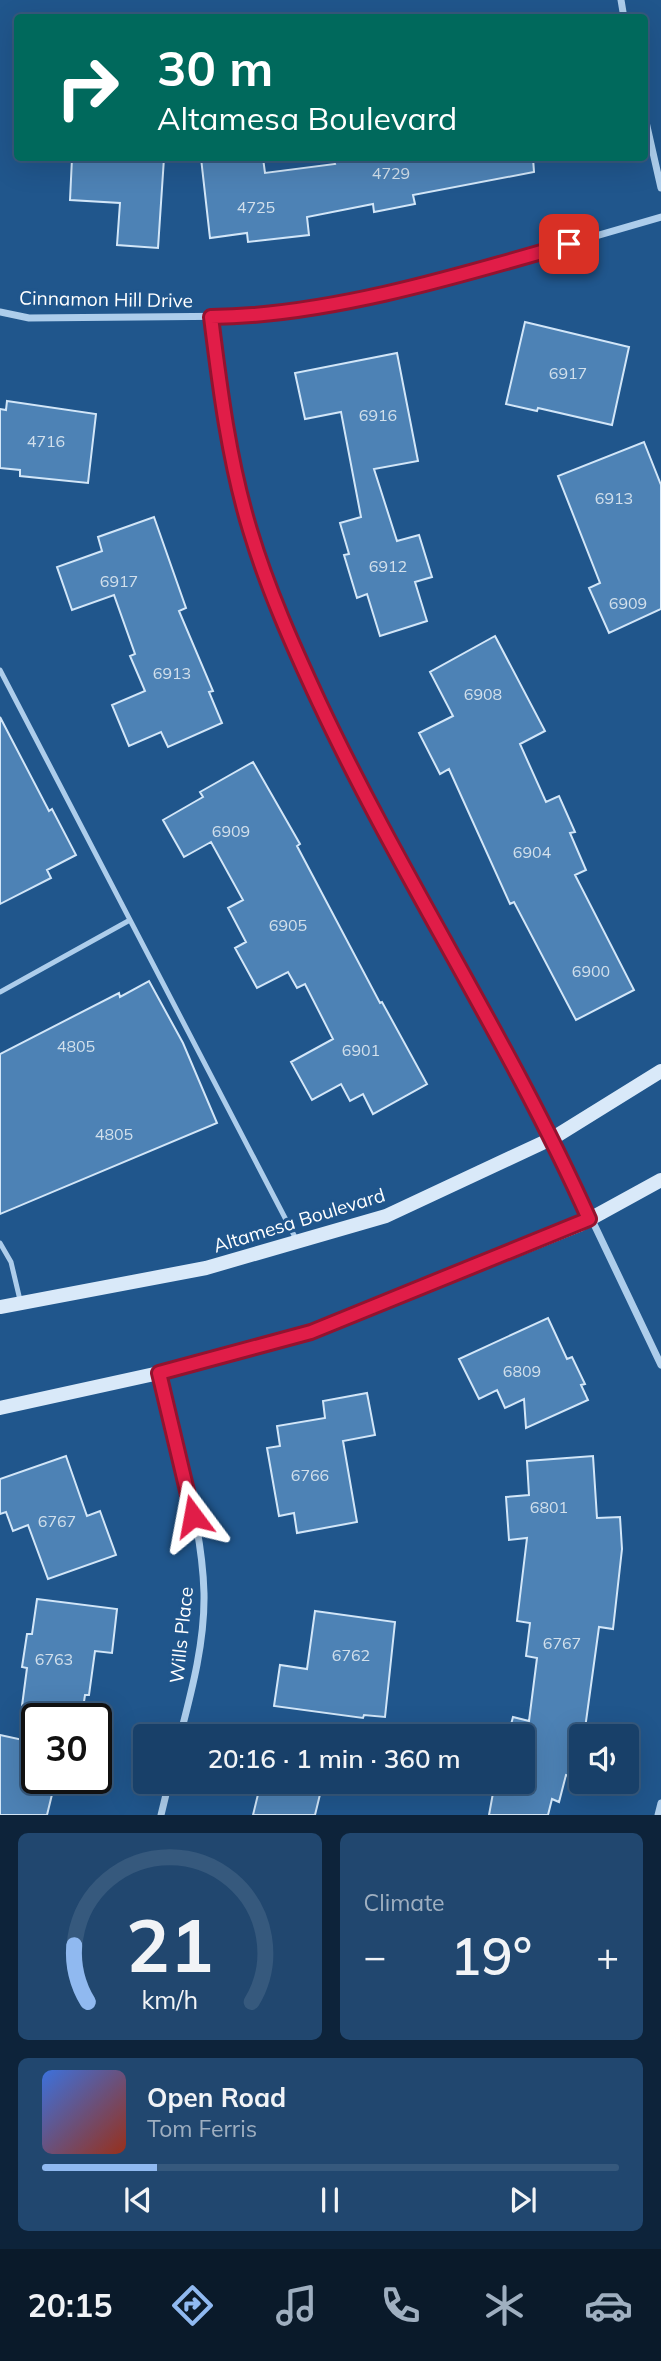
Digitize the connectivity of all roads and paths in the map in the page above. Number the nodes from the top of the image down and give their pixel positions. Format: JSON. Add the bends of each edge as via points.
{"nodes":[{"id":1,"x":648,"y":131,"type":"edge"},
{"id":2,"x":661,"y":188,"type":"edge"},
{"id":3,"x":661,"y":217,"type":"edge"},
{"id":4,"x":0,"y":312,"type":"edge"},
{"id":5,"x":211,"y":317,"type":"junction"},
{"id":6,"x":0,"y":670,"type":"edge"},
{"id":7,"x":3,"y":682,"type":"edge"},
{"id":8,"x":130,"y":920,"type":"junction"},
{"id":9,"x":0,"y":992,"type":"edge"},
{"id":10,"x":661,"y":1071,"type":"edge"},
{"id":11,"x":553,"y":1138,"type":"junction"},
{"id":12,"x":661,"y":1180,"type":"edge"},
{"id":13,"x":589,"y":1219,"type":"junction"},
{"id":14,"x":298,"y":1242,"type":"junction"},
{"id":15,"x":0,"y":1243,"type":"edge"},
{"id":16,"x":21,"y":1303,"type":"junction"},
{"id":17,"x":0,"y":1307,"type":"edge"},
{"id":18,"x":661,"y":1365,"type":"edge"},
{"id":19,"x":159,"y":1373,"type":"junction"},
{"id":20,"x":0,"y":1408,"type":"edge"},
{"id":21,"x":183,"y":1724,"type":"edge"},
{"id":22,"x":166,"y":1794,"type":"edge"},
{"id":23,"x":661,"y":1803,"type":"edge"},
{"id":24,"x":161,"y":1815,"type":"edge"},
{"id":25,"x":658,"y":1815,"type":"edge"}],
"edges":[{"from":1,"to":2,"type":"street"},
{"from":3,"to":5,"type":"street","name":"Cinnamon Hill Drive","via":[[361,297],[247,316]]},
{"from":4,"to":5,"type":"street","name":"Cinnamon Hill Drive","via":[[29,317]]},
{"from":5,"to":11,"type":"street","via":[[224,418],[247,517],[285,629],[361,792]]},
{"from":6,"to":7,"type":"lane"},
{"from":7,"to":8,"type":"lane"},
{"from":8,"to":9,"type":"lane"},
{"from":8,"to":14,"type":"lane"},
{"from":10,"to":11,"type":"main road","name":"Altamesa Boulevard"},
{"from":11,"to":13,"type":"street"},
{"from":11,"to":14,"type":"main road","name":"Altamesa Boulevard","via":[[386,1216]]},
{"from":12,"to":13,"type":"main road"},
{"from":13,"to":18,"type":"street"},
{"from":13,"to":19,"type":"main road","via":[[311,1332]]},
{"from":14,"to":16,"type":"main road","name":"Altamesa Boulevard","via":[[206,1268]]},
{"from":15,"to":16,"type":"lane","via":[[11,1262]]},
{"from":16,"to":17,"type":"main road","name":"Altamesa Boulevard"},
{"from":19,"to":20,"type":"main road"},
{"from":19,"to":21,"type":"street","name":"Wills Place","via":[[199,1542],[204,1595],[195,1677]]},
{"from":22,"to":24,"type":"street"},
{"from":23,"to":25,"type":"street"}]}
